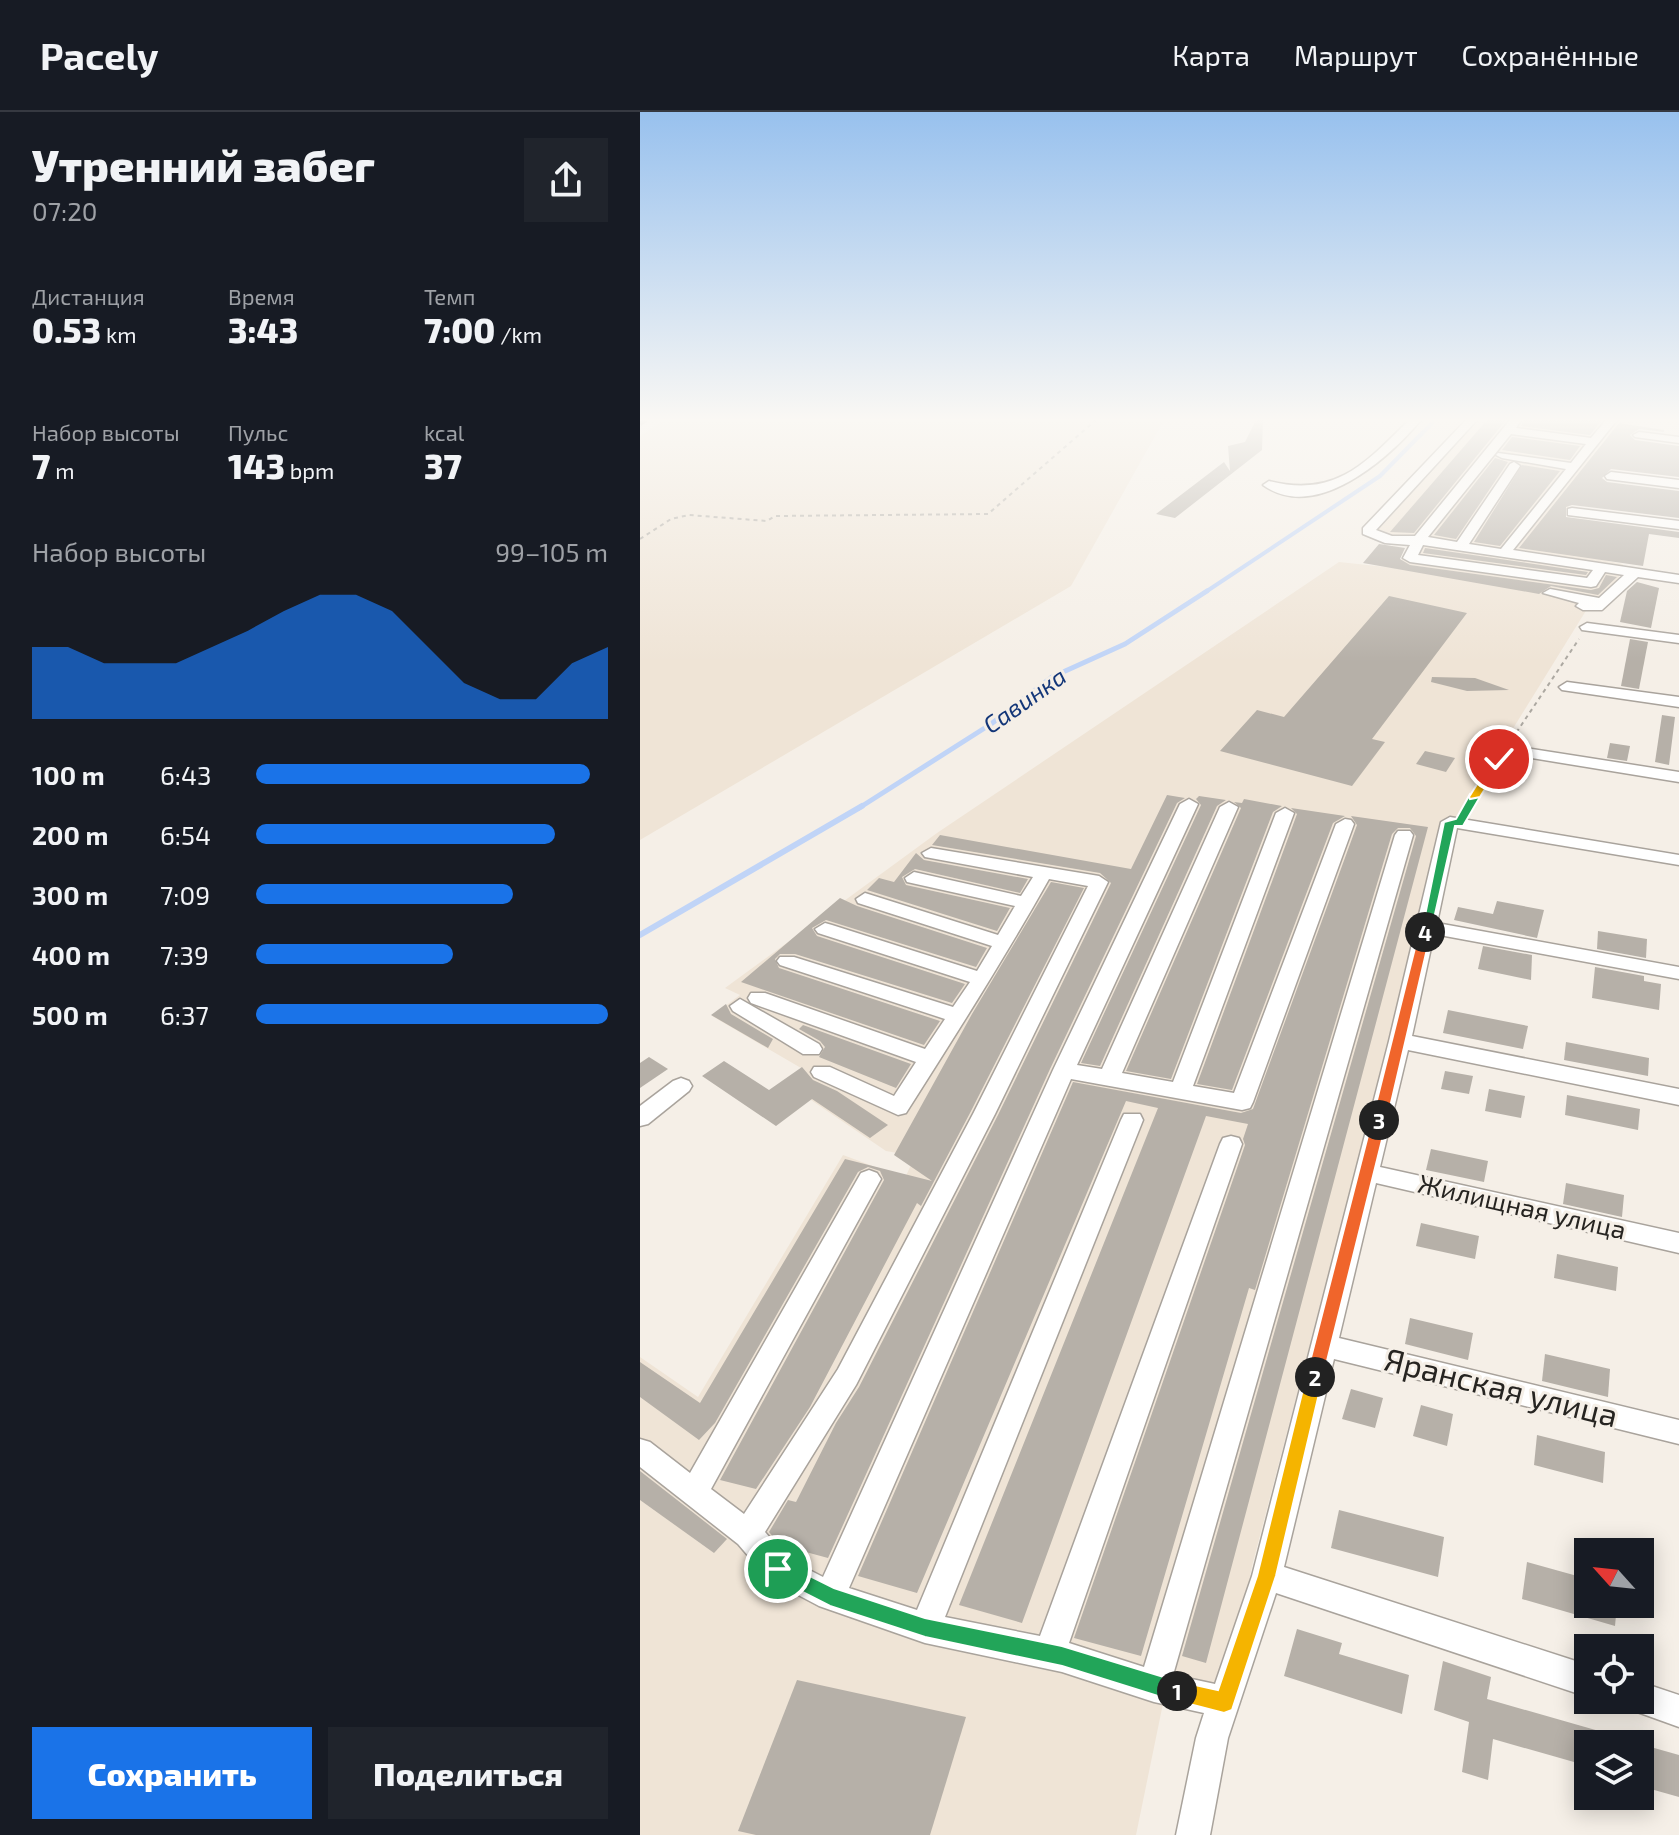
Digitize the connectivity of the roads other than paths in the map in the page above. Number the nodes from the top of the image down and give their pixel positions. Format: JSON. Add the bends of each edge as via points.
{"nodes":[{"id":1,"x":1397,"y":500,"type":"edge"},
{"id":2,"x":1451,"y":500,"type":"edge"},
{"id":3,"x":1491,"y":500,"type":"edge"},
{"id":4,"x":1530,"y":500,"type":"edge"},
{"id":5,"x":1546,"y":500,"type":"edge"},
{"id":6,"x":1540,"y":508,"type":"junction"},
{"id":7,"x":1572,"y":512,"type":"dead end"},
{"id":8,"x":1679,"y":525,"type":"edge"},
{"id":9,"x":1419,"y":540,"type":"junction"},
{"id":10,"x":1461,"y":546,"type":"junction"},
{"id":11,"x":1504,"y":553,"type":"junction"},
{"id":12,"x":1601,"y":568,"type":"junction"},
{"id":13,"x":1633,"y":574,"type":"junction"},
{"id":14,"x":1679,"y":579,"type":"edge"},
{"id":15,"x":1550,"y":593,"type":"dead end"},
{"id":16,"x":1602,"y":602,"type":"junction"},
{"id":17,"x":1583,"y":606,"type":"dead end"},
{"id":18,"x":1587,"y":627,"type":"road end"},
{"id":19,"x":1679,"y":639,"type":"edge"},
{"id":20,"x":1567,"y":687,"type":"dead end"},
{"id":21,"x":1679,"y":702,"type":"edge"},
{"id":22,"x":1519,"y":752,"type":"dead end"},
{"id":23,"x":1679,"y":777,"type":"edge"},
{"id":24,"x":1189,"y":804,"type":"dead end"},
{"id":25,"x":1229,"y":807,"type":"dead end"},
{"id":26,"x":1285,"y":813,"type":"dead end"},
{"id":27,"x":1345,"y":824,"type":"dead end"},
{"id":28,"x":1404,"y":835,"type":"dead end"},
{"id":29,"x":931,"y":853,"type":"dead end"},
{"id":30,"x":1679,"y":860,"type":"edge"},
{"id":31,"x":1044,"y":873,"type":"junction"},
{"id":32,"x":914,"y":878,"type":"dead end"},
{"id":33,"x":865,"y":899,"type":"dead end"},
{"id":34,"x":1025,"y":902,"type":"junction"},
{"id":35,"x":1426,"y":927,"type":"junction"},
{"id":36,"x":825,"y":929,"type":"dead end"},
{"id":37,"x":1001,"y":942,"type":"junction"},
{"id":38,"x":787,"y":961,"type":"dead end"},
{"id":39,"x":1679,"y":973,"type":"edge"},
{"id":40,"x":982,"y":979,"type":"junction"},
{"id":41,"x":799,"y":1013,"type":"junction"},
{"id":42,"x":958,"y":1016,"type":"junction"},
{"id":43,"x":778,"y":1029,"type":"junction"},
{"id":44,"x":1400,"y":1041,"type":"junction"},
{"id":45,"x":811,"y":1049,"type":"dead end"},
{"id":46,"x":930,"y":1059,"type":"junction"},
{"id":47,"x":1064,"y":1070,"type":"junction"},
{"id":48,"x":822,"y":1072,"type":"dead end"},
{"id":49,"x":1109,"y":1079,"type":"junction"},
{"id":50,"x":681,"y":1086,"type":"dead end"},
{"id":51,"x":1180,"y":1092,"type":"junction"},
{"id":52,"x":1679,"y":1097,"type":"edge"},
{"id":53,"x":640,"y":1118,"type":"edge"},
{"id":54,"x":1132,"y":1120,"type":"dead end"},
{"id":55,"x":1231,"y":1144,"type":"dead end"},
{"id":56,"x":1366,"y":1172,"type":"junction"},
{"id":57,"x":869,"y":1179,"type":"dead end"},
{"id":58,"x":1679,"y":1243,"type":"edge"},
{"id":59,"x":1322,"y":1345,"type":"junction"},
{"id":60,"x":1679,"y":1432,"type":"edge"},
{"id":61,"x":640,"y":1451,"type":"edge"},
{"id":62,"x":694,"y":1492,"type":"junction"},
{"id":63,"x":748,"y":1534,"type":"junction"},
{"id":64,"x":1267,"y":1576,"type":"junction"},
{"id":65,"x":830,"y":1596,"type":"junction"},
{"id":66,"x":925,"y":1628,"type":"junction"},
{"id":67,"x":1049,"y":1654,"type":"junction"},
{"id":68,"x":1574,"y":1676,"type":"edge"},
{"id":69,"x":1154,"y":1686,"type":"junction"},
{"id":70,"x":1224,"y":1702,"type":"junction"},
{"id":71,"x":1654,"y":1703,"type":"edge"},
{"id":72,"x":1679,"y":1711,"type":"edge"},
{"id":73,"x":1193,"y":1835,"type":"edge"}],
"edges":[{"from":1,"to":9,"type":"street","via":[[1368,531],[1404,542]]},
{"from":2,"to":9,"type":"street"},
{"from":3,"to":10,"type":"street"},
{"from":4,"to":6,"type":"street"},
{"from":5,"to":6,"type":"street"},
{"from":6,"to":11,"type":"street"},
{"from":7,"to":8,"type":"street"},
{"from":9,"to":10,"type":"street"},
{"from":9,"to":12,"type":"street","via":[[1410,558],[1591,583]]},
{"from":10,"to":11,"type":"street"},
{"from":11,"to":12,"type":"street"},
{"from":12,"to":13,"type":"street"},
{"from":13,"to":14,"type":"street"},
{"from":13,"to":16,"type":"street"},
{"from":15,"to":16,"type":"street"},
{"from":16,"to":17,"type":"street"},
{"from":18,"to":19,"type":"street"},
{"from":20,"to":21,"type":"street"},
{"from":22,"to":23,"type":"street"},
{"from":24,"to":47,"type":"street"},
{"from":25,"to":49,"type":"street"},
{"from":26,"to":51,"type":"street"},
{"from":27,"to":51,"type":"street","via":[[1242,1102]]},
{"from":28,"to":69,"type":"street"},
{"from":29,"to":31,"type":"street"},
{"from":30,"to":35,"type":"street","via":[[1454,822]]},
{"from":31,"to":34,"type":"street"},
{"from":31,"to":63,"type":"street","via":[[1099,882],[847,1377]]},
{"from":32,"to":34,"type":"street"},
{"from":33,"to":37,"type":"street"},
{"from":34,"to":37,"type":"street"},
{"from":35,"to":39,"type":"street"},
{"from":35,"to":44,"type":"street"},
{"from":36,"to":40,"type":"street"},
{"from":37,"to":40,"type":"street"},
{"from":38,"to":42,"type":"street"},
{"from":40,"to":42,"type":"street"},
{"from":41,"to":43,"type":"street"},
{"from":41,"to":43,"type":"street","via":[[749,1002]]},
{"from":41,"to":46,"type":"street"},
{"from":42,"to":46,"type":"street"},
{"from":43,"to":45,"type":"street"},
{"from":44,"to":52,"type":"street"},
{"from":44,"to":56,"type":"street"},
{"from":46,"to":48,"type":"street","via":[[898,1107]]},
{"from":47,"to":49,"type":"street"},
{"from":47,"to":65,"type":"street"},
{"from":49,"to":51,"type":"street"},
{"from":50,"to":53,"type":"street"},
{"from":54,"to":66,"type":"street"},
{"from":55,"to":67,"type":"street"},
{"from":56,"to":58,"type":"street","name":"Жилищная улица"},
{"from":56,"to":59,"type":"street"},
{"from":57,"to":62,"type":"street"},
{"from":59,"to":60,"type":"street","name":"Яранская улица"},
{"from":59,"to":64,"type":"street"},
{"from":61,"to":62,"type":"street"},
{"from":62,"to":63,"type":"street"},
{"from":63,"to":65,"type":"street","via":[[778,1569]]},
{"from":64,"to":68,"type":"street"},
{"from":64,"to":70,"type":"street"},
{"from":65,"to":66,"type":"street"},
{"from":66,"to":67,"type":"street"},
{"from":67,"to":69,"type":"street"},
{"from":69,"to":70,"type":"street"},
{"from":70,"to":73,"type":"street"},
{"from":71,"to":72,"type":"street"}]}
